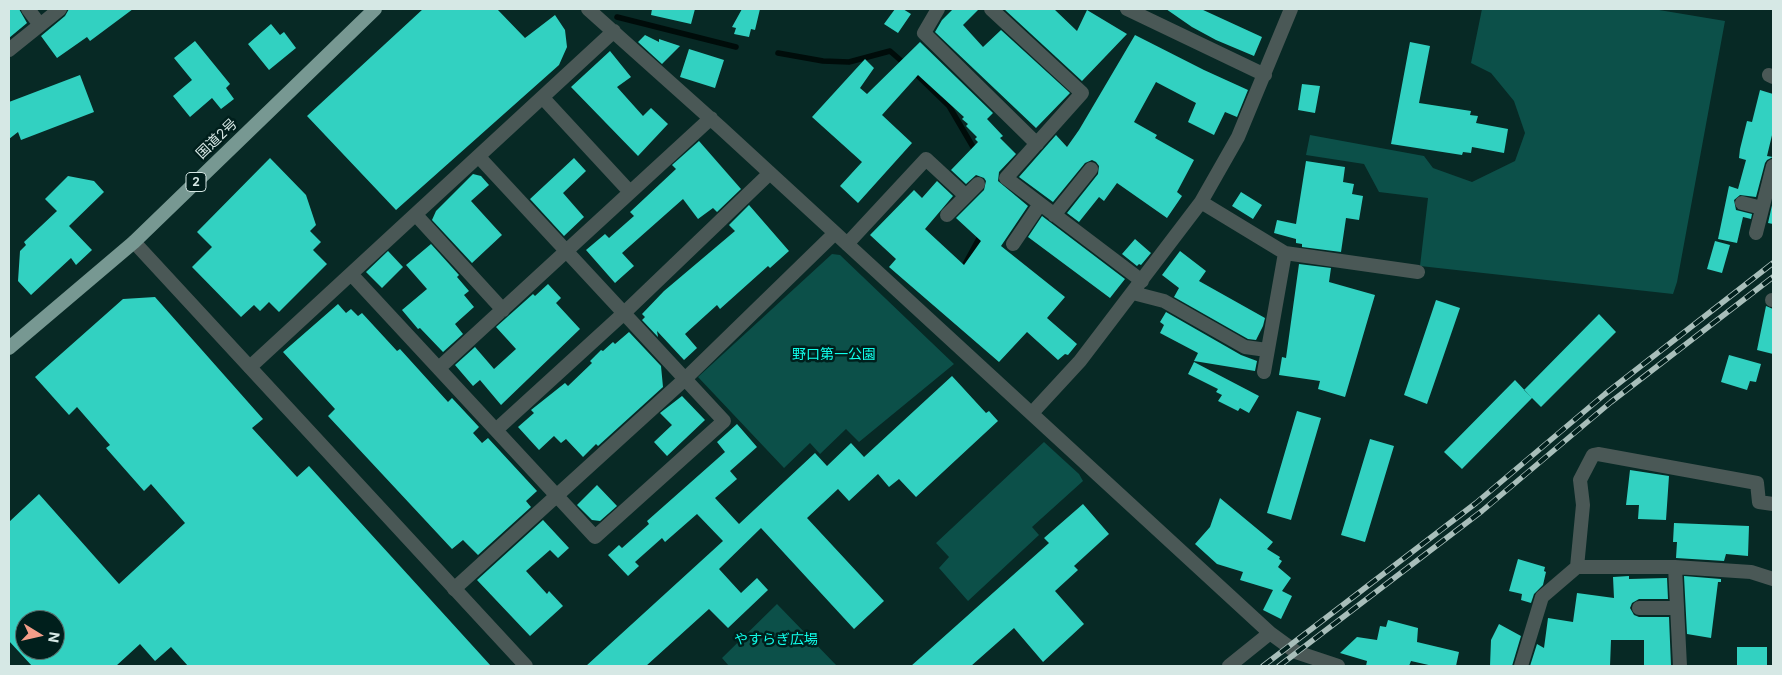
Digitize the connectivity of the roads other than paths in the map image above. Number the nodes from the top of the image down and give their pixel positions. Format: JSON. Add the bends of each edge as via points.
{"nodes":[{"id":1,"x":28,"y":9,"type":"edge"},
{"id":2,"x":60,"y":9,"type":"edge"},
{"id":3,"x":376,"y":9,"type":"edge"},
{"id":4,"x":588,"y":9,"type":"edge"},
{"id":5,"x":938,"y":9,"type":"edge"},
{"id":6,"x":991,"y":9,"type":"edge"},
{"id":7,"x":1127,"y":9,"type":"edge"},
{"id":8,"x":1291,"y":9,"type":"edge"},
{"id":9,"x":40,"y":25,"type":"junction"},
{"id":10,"x":614,"y":31,"type":"junction"},
{"id":11,"x":9,"y":50,"type":"edge"},
{"id":12,"x":1265,"y":75,"type":"junction"},
{"id":13,"x":543,"y":98,"type":"junction"},
{"id":14,"x":711,"y":118,"type":"junction"},
{"id":15,"x":1037,"y":144,"type":"junction"},
{"id":16,"x":480,"y":157,"type":"junction"},
{"id":17,"x":1773,"y":166,"type":"edge"},
{"id":18,"x":1092,"y":169,"type":"dead end"},
{"id":19,"x":770,"y":173,"type":"junction"},
{"id":20,"x":978,"y":184,"type":"dead end"},
{"id":21,"x":630,"y":192,"type":"junction"},
{"id":22,"x":966,"y":196,"type":"junction"},
{"id":23,"x":1201,"y":202,"type":"junction"},
{"id":24,"x":1742,"y":203,"type":"dead end"},
{"id":25,"x":1040,"y":204,"type":"junction"},
{"id":26,"x":1762,"y":208,"type":"junction"},
{"id":27,"x":416,"y":215,"type":"junction"},
{"id":28,"x":947,"y":215,"type":"dead end"},
{"id":29,"x":1054,"y":215,"type":"junction"},
{"id":30,"x":1756,"y":233,"type":"dead end"},
{"id":31,"x":834,"y":234,"type":"junction"},
{"id":32,"x":134,"y":242,"type":"junction"},
{"id":33,"x":848,"y":244,"type":"junction"},
{"id":34,"x":1013,"y":244,"type":"dead end"},
{"id":35,"x":566,"y":251,"type":"junction"},
{"id":36,"x":1285,"y":253,"type":"junction"},
{"id":37,"x":1418,"y":272,"type":"dead end"},
{"id":38,"x":351,"y":274,"type":"junction"},
{"id":39,"x":1138,"y":287,"type":"junction"},
{"id":40,"x":503,"y":310,"type":"junction"},
{"id":41,"x":623,"y":314,"type":"junction"},
{"id":42,"x":9,"y":348,"type":"edge"},
{"id":43,"x":1267,"y":350,"type":"junction"},
{"id":44,"x":250,"y":368,"type":"junction"},
{"id":45,"x":439,"y":368,"type":"junction"},
{"id":46,"x":1264,"y":372,"type":"dead end"},
{"id":47,"x":685,"y":379,"type":"junction"},
{"id":48,"x":1032,"y":413,"type":"junction"},
{"id":49,"x":496,"y":429,"type":"junction"},
{"id":50,"x":558,"y":496,"type":"junction"},
{"id":51,"x":1773,"y":504,"type":"edge"},
{"id":52,"x":1577,"y":566,"type":"junction"},
{"id":53,"x":1675,"y":568,"type":"junction"},
{"id":54,"x":1773,"y":579,"type":"edge"},
{"id":55,"x":454,"y":588,"type":"junction"},
{"id":56,"x":1639,"y":608,"type":"dead end"},
{"id":57,"x":1677,"y":608,"type":"junction"},
{"id":58,"x":1270,"y":633,"type":"junction"},
{"id":59,"x":526,"y":666,"type":"edge"},
{"id":60,"x":1229,"y":666,"type":"edge"},
{"id":61,"x":1338,"y":666,"type":"edge"},
{"id":62,"x":1521,"y":666,"type":"edge"},
{"id":63,"x":1680,"y":666,"type":"edge"}],
"edges":[{"from":1,"to":9,"type":"street"},
{"from":2,"to":9,"type":"street"},
{"from":3,"to":32,"type":"highway","name":"国道2号","number":"2"},
{"from":4,"to":10,"type":"street"},
{"from":5,"to":15,"type":"street","via":[[924,33]]},
{"from":6,"to":15,"type":"street","via":[[1082,93]]},
{"from":7,"to":12,"type":"street"},
{"from":8,"to":12,"type":"street"},
{"from":9,"to":11,"type":"street"},
{"from":10,"to":13,"type":"street"},
{"from":10,"to":14,"type":"street"},
{"from":12,"to":23,"type":"street","via":[[1238,137]]},
{"from":13,"to":16,"type":"street"},
{"from":13,"to":21,"type":"street"},
{"from":14,"to":19,"type":"street"},
{"from":14,"to":21,"type":"street"},
{"from":15,"to":25,"type":"street","via":[[1006,178]]},
{"from":16,"to":27,"type":"street"},
{"from":16,"to":35,"type":"street"},
{"from":17,"to":26,"type":"street"},
{"from":18,"to":29,"type":"street"},
{"from":19,"to":31,"type":"street"},
{"from":19,"to":41,"type":"street"},
{"from":20,"to":22,"type":"street"},
{"from":21,"to":35,"type":"street"},
{"from":22,"to":28,"type":"street"},
{"from":22,"to":33,"type":"street","via":[[926,159]]},
{"from":23,"to":36,"type":"street"},
{"from":23,"to":39,"type":"street"},
{"from":24,"to":26,"type":"street"},
{"from":25,"to":29,"type":"street"},
{"from":25,"to":34,"type":"street"},
{"from":26,"to":30,"type":"street"},
{"from":27,"to":38,"type":"street"},
{"from":27,"to":40,"type":"street"},
{"from":29,"to":39,"type":"street"},
{"from":31,"to":33,"type":"street"},
{"from":31,"to":47,"type":"street"},
{"from":32,"to":42,"type":"highway","name":"国道2号","number":"2"},
{"from":32,"to":44,"type":"street"},
{"from":33,"to":48,"type":"street"},
{"from":35,"to":40,"type":"street"},
{"from":35,"to":41,"type":"street"},
{"from":36,"to":37,"type":"street"},
{"from":36,"to":43,"type":"street"},
{"from":38,"to":44,"type":"street"},
{"from":38,"to":45,"type":"street"},
{"from":39,"to":43,"type":"street","via":[[1245,347]]},
{"from":39,"to":48,"type":"street","via":[[1080,361]]},
{"from":40,"to":45,"type":"street"},
{"from":41,"to":47,"type":"street"},
{"from":41,"to":49,"type":"street"},
{"from":43,"to":46,"type":"street"},
{"from":44,"to":55,"type":"street"},
{"from":45,"to":49,"type":"street"},
{"from":47,"to":50,"type":"street"},
{"from":47,"to":50,"type":"street","via":[[724,421],[595,537]]},
{"from":48,"to":58,"type":"street"},
{"from":49,"to":50,"type":"street"},
{"from":50,"to":55,"type":"street"},
{"from":51,"to":52,"type":"street","via":[[1759,502],[1757,483],[1593,455],[1580,480],[1584,505]]},
{"from":52,"to":53,"type":"street"},
{"from":52,"to":62,"type":"street","via":[[1542,597]]},
{"from":53,"to":54,"type":"street","via":[[1751,572]]},
{"from":53,"to":57,"type":"street"},
{"from":55,"to":59,"type":"street"},
{"from":56,"to":57,"type":"street"},
{"from":57,"to":63,"type":"street"},
{"from":58,"to":60,"type":"street"},
{"from":58,"to":61,"type":"street","via":[[1296,652]]}]}
